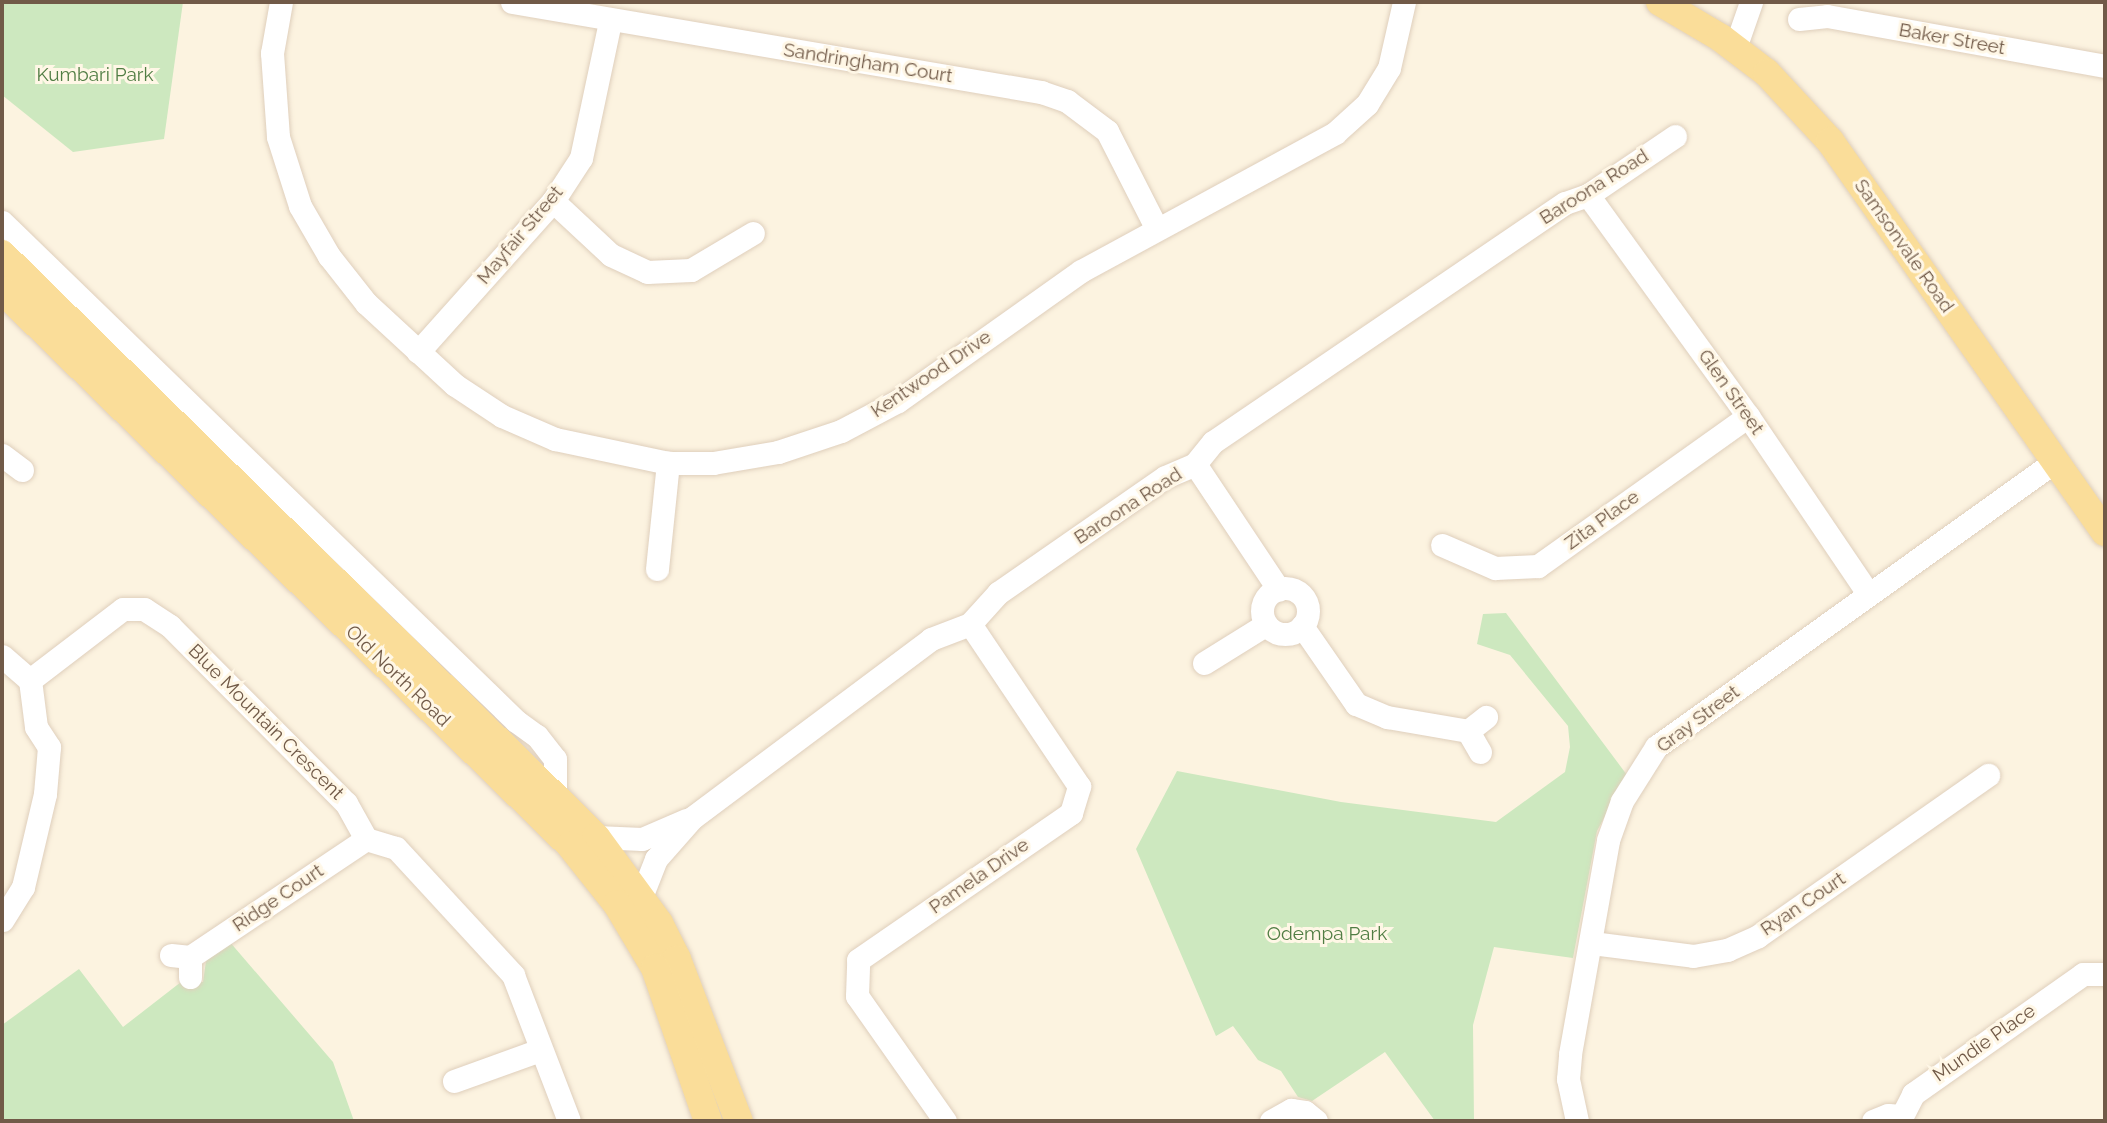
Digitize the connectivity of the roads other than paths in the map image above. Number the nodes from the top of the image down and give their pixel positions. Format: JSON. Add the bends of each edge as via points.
{"nodes":[{"id":1,"x":281,"y":2,"type":"edge"},
{"id":2,"x":512,"y":2,"type":"edge"},
{"id":3,"x":1404,"y":2,"type":"edge"},
{"id":4,"x":1660,"y":2,"type":"edge"},
{"id":5,"x":1734,"y":2,"type":"edge"},
{"id":6,"x":1751,"y":2,"type":"edge"},
{"id":7,"x":1799,"y":19,"type":"dead end"},
{"id":8,"x":610,"y":21,"type":"junction"},
{"id":9,"x":1728,"y":43,"type":"junction"},
{"id":10,"x":2105,"y":66,"type":"edge"},
{"id":11,"x":1675,"y":136,"type":"dead end"},
{"id":12,"x":1588,"y":195,"type":"junction"},
{"id":13,"x":553,"y":201,"type":"junction"},
{"id":14,"x":2,"y":222,"type":"edge"},
{"id":15,"x":1156,"y":228,"type":"junction"},
{"id":16,"x":753,"y":233,"type":"dead end"},
{"id":17,"x":5,"y":262,"type":"edge"},
{"id":18,"x":2,"y":290,"type":"edge"},
{"id":19,"x":418,"y":352,"type":"junction"},
{"id":20,"x":1748,"y":416,"type":"junction"},
{"id":21,"x":2055,"y":461,"type":"junction"},
{"id":22,"x":667,"y":463,"type":"junction"},
{"id":23,"x":1195,"y":464,"type":"junction"},
{"id":24,"x":2105,"y":532,"type":"edge"},
{"id":25,"x":1442,"y":545,"type":"dead end"},
{"id":26,"x":657,"y":569,"type":"dead end"},
{"id":27,"x":1279,"y":590,"type":"junction"},
{"id":28,"x":1868,"y":593,"type":"junction"},
{"id":29,"x":970,"y":624,"type":"junction"},
{"id":30,"x":1265,"y":625,"type":"junction"},
{"id":31,"x":1302,"y":626,"type":"junction"},
{"id":32,"x":2,"y":656,"type":"edge"},
{"id":33,"x":1204,"y":663,"type":"dead end"},
{"id":34,"x":30,"y":680,"type":"junction"},
{"id":35,"x":1480,"y":752,"type":"dead end"},
{"id":36,"x":1988,"y":775,"type":"dead end"},
{"id":37,"x":555,"y":795,"type":"junction"},
{"id":38,"x":692,"y":818,"type":"junction"},
{"id":39,"x":596,"y":837,"type":"junction"},
{"id":40,"x":366,"y":839,"type":"junction"},
{"id":41,"x":641,"y":897,"type":"junction"},
{"id":42,"x":2,"y":920,"type":"edge"},
{"id":43,"x":1592,"y":943,"type":"junction"},
{"id":44,"x":184,"y":963,"type":"dead end"},
{"id":45,"x":2105,"y":974,"type":"edge"},
{"id":46,"x":540,"y":1050,"type":"junction"},
{"id":47,"x":453,"y":1082,"type":"dead end"},
{"id":48,"x":1906,"y":1119,"type":"edge"},
{"id":49,"x":569,"y":1121,"type":"edge"},
{"id":50,"x":708,"y":1121,"type":"edge"},
{"id":51,"x":738,"y":1121,"type":"edge"},
{"id":52,"x":945,"y":1121,"type":"edge"},
{"id":53,"x":1271,"y":1121,"type":"edge"},
{"id":54,"x":1316,"y":1121,"type":"edge"},
{"id":55,"x":1577,"y":1121,"type":"edge"},
{"id":56,"x":1873,"y":1121,"type":"edge"}],
"edges":[{"from":1,"to":19,"type":"street","name":"Kentwood Drive","via":[[272,53],[278,137],[300,206],[329,256],[366,303]]},
{"from":2,"to":8,"type":"street","name":"Sandringham Court"},
{"from":3,"to":15,"type":"street","name":"Kentwood Drive","via":[[1389,68],[1367,104],[1335,132]]},
{"from":4,"to":9,"type":"main road","name":"Samsonvale Road"},
{"from":5,"to":9,"type":"street"},
{"from":6,"to":9,"type":"street"},
{"from":7,"to":10,"type":"street","name":"Baker Street","via":[[1827,16]]},
{"from":8,"to":13,"type":"street","name":"Mayfair Street","via":[[581,158]]},
{"from":8,"to":15,"type":"street","name":"Sandringham Court","via":[[1067,100],[1107,131]]},
{"from":9,"to":21,"type":"main road","name":"Samsonvale Road","via":[[1777,82],[1830,141]]},
{"from":11,"to":12,"type":"street","name":"Baroona Road"},
{"from":12,"to":20,"type":"street","name":"Glen Street"},
{"from":12,"to":23,"type":"street","name":"Baroona Road","via":[[1565,203],[1213,442]]},
{"from":13,"to":16,"type":"street","via":[[611,255],[647,272],[691,270]]},
{"from":13,"to":19,"type":"street","name":"Mayfair Street"},
{"from":14,"to":37,"type":"street","via":[[516,721],[537,736],[555,759]]},
{"from":15,"to":22,"type":"street","name":"Kentwood Drive","via":[[1082,271],[898,401],[841,431],[778,452],[713,463]]},
{"from":17,"to":37,"type":"main road","name":"Old North Road"},
{"from":18,"to":50,"type":"main road","name":"Old North Road","via":[[570,845],[617,904],[655,968]]},
{"from":19,"to":22,"type":"street","name":"Kentwood Drive","via":[[455,385],[502,416],[555,439]]},
{"from":20,"to":25,"type":"street","name":"Zita Place","via":[[1538,566],[1495,568]]},
{"from":20,"to":28,"type":"street","name":"Glen Street"},
{"from":21,"to":24,"type":"main road","name":"Samsonvale Road"},
{"from":21,"to":28,"type":"street","name":"Gray Street"},
{"from":22,"to":26,"type":"street"},
{"from":23,"to":27,"type":"street"},
{"from":23,"to":29,"type":"street","name":"Baroona Road","via":[[1166,477],[998,593]]},
{"from":27,"to":30,"type":"street","via":[[1271,592],[1261,607]]},
{"from":27,"to":31,"type":"street","via":[[1289,588],[1305,597],[1309,615]]},
{"from":28,"to":43,"type":"street","name":"Gray Street","via":[[1656,747],[1615,816]]},
{"from":29,"to":38,"type":"street","name":"Baroona Road","via":[[931,639]]},
{"from":29,"to":52,"type":"street","name":"Pamela Drive","via":[[1079,786],[1071,813],[858,960],[857,996]]},
{"from":30,"to":31,"type":"street","via":[[1280,635]]},
{"from":30,"to":33,"type":"street"},
{"from":31,"to":35,"type":"street","via":[[1356,704],[1387,717],[1477,724]]},
{"from":32,"to":34,"type":"street"},
{"from":34,"to":40,"type":"street","name":"Blue Mountain Crescent","via":[[123,609],[144,609],[170,626],[346,803]]},
{"from":34,"to":42,"type":"street","via":[[36,727],[49,747],[45,794],[23,887]]},
{"from":36,"to":43,"type":"street","name":"Ryan Court","via":[[1758,936],[1727,950],[1693,956]]},
{"from":37,"to":39,"type":"main road","name":"Old North Road"},
{"from":38,"to":39,"type":"street","name":"Baroona Road","via":[[642,839]]},
{"from":38,"to":41,"type":"street","name":"Baroona Road","via":[[656,859]]},
{"from":39,"to":41,"type":"main road","name":"Old North Road"},
{"from":40,"to":44,"type":"street","name":"Ridge Court"},
{"from":40,"to":46,"type":"street","via":[[396,848],[485,941],[513,975]]},
{"from":41,"to":51,"type":"main road","name":"Old North Road","via":[[677,959]]},
{"from":43,"to":55,"type":"street","name":"Gray Street","via":[[1570,1054],[1569,1079]]},
{"from":45,"to":48,"type":"street","name":"Mundie Place","via":[[2083,974],[1977,1046],[1913,1094]]},
{"from":46,"to":47,"type":"street"},
{"from":46,"to":49,"type":"street"},
{"from":48,"to":56,"type":"street","name":"Mundie Place","via":[[1888,1115]]},
{"from":53,"to":54,"type":"street","via":[[1291,1110],[1305,1112]]}]}
